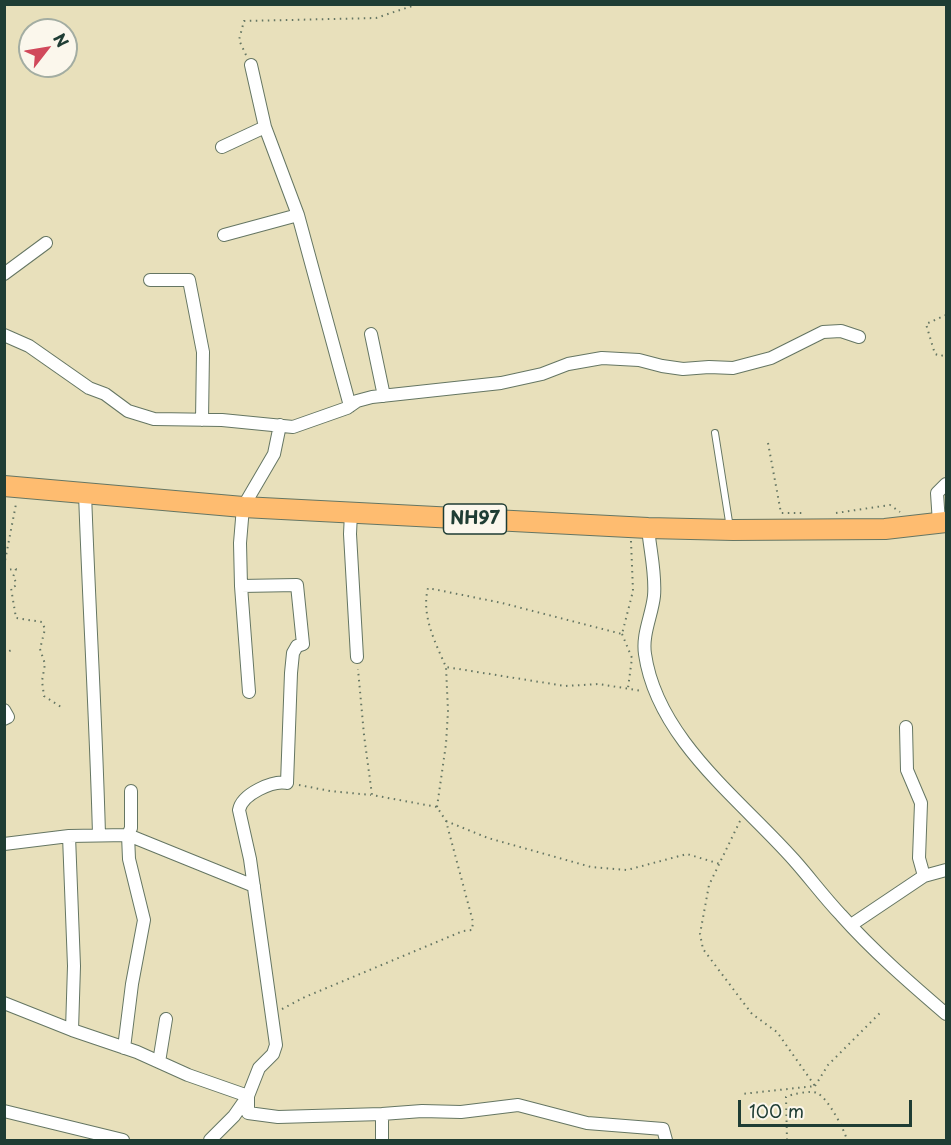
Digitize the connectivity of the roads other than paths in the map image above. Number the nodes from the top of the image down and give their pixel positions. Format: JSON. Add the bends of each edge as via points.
{"nodes":[{"id":1,"x":251,"y":65,"type":"road end"},
{"id":2,"x":265,"y":127,"type":"junction"},
{"id":3,"x":222,"y":147,"type":"dead end"},
{"id":4,"x":298,"y":215,"type":"junction"},
{"id":5,"x":224,"y":235,"type":"dead end"},
{"id":6,"x":46,"y":243,"type":"dead end"},
{"id":7,"x":4,"y":274,"type":"edge"},
{"id":8,"x":150,"y":280,"type":"dead end"},
{"id":9,"x":371,"y":334,"type":"dead end"},
{"id":10,"x":4,"y":335,"type":"edge"},
{"id":11,"x":859,"y":337,"type":"dead end"},
{"id":12,"x":384,"y":396,"type":"junction"},
{"id":13,"x":350,"y":406,"type":"junction"},
{"id":14,"x":202,"y":420,"type":"junction"},
{"id":15,"x":280,"y":424,"type":"junction"},
{"id":16,"x":715,"y":433,"type":"dead end"},
{"id":17,"x":946,"y":484,"type":"edge"},
{"id":18,"x":12,"y":487,"type":"edge"},
{"id":19,"x":85,"y":493,"type":"junction"},
{"id":20,"x":243,"y":507,"type":"junction"},
{"id":21,"x":351,"y":513,"type":"junction"},
{"id":22,"x":943,"y":522,"type":"edge"},
{"id":23,"x":639,"y":527,"type":"junction"},
{"id":24,"x":730,"y":530,"type":"junction"},
{"id":25,"x":241,"y":586,"type":"junction"},
{"id":26,"x":357,"y":657,"type":"road end"},
{"id":27,"x":249,"y":692,"type":"dead end"},
{"id":28,"x":4,"y":710,"type":"edge"},
{"id":29,"x":4,"y":718,"type":"edge"},
{"id":30,"x":906,"y":727,"type":"dead end"},
{"id":31,"x":131,"y":791,"type":"dead end"},
{"id":32,"x":99,"y":835,"type":"junction"},
{"id":33,"x":128,"y":835,"type":"junction"},
{"id":34,"x":69,"y":836,"type":"junction"},
{"id":35,"x":4,"y":844,"type":"edge"},
{"id":36,"x":946,"y":870,"type":"edge"},
{"id":37,"x":924,"y":876,"type":"junction"},
{"id":38,"x":254,"y":886,"type":"junction"},
{"id":39,"x":851,"y":925,"type":"junction"},
{"id":40,"x":4,"y":1003,"type":"edge"},
{"id":41,"x":946,"y":1014,"type":"edge"},
{"id":42,"x":166,"y":1019,"type":"dead end"},
{"id":43,"x":72,"y":1030,"type":"junction"},
{"id":44,"x":124,"y":1048,"type":"junction"},
{"id":45,"x":159,"y":1062,"type":"junction"},
{"id":46,"x":248,"y":1096,"type":"junction"},
{"id":47,"x":4,"y":1111,"type":"edge"},
{"id":48,"x":382,"y":1114,"type":"junction"},
{"id":49,"x":123,"y":1140,"type":"edge"},
{"id":50,"x":210,"y":1140,"type":"edge"},
{"id":51,"x":382,"y":1140,"type":"edge"},
{"id":52,"x":666,"y":1140,"type":"edge"}],
"edges":[{"from":1,"to":2,"type":"street"},
{"from":2,"to":3,"type":"street"},
{"from":2,"to":4,"type":"street"},
{"from":4,"to":5,"type":"street"},
{"from":4,"to":13,"type":"street"},
{"from":6,"to":7,"type":"street"},
{"from":8,"to":14,"type":"street","via":[[189,280],[202,352]]},
{"from":9,"to":12,"type":"street"},
{"from":10,"to":14,"type":"street","via":[[29,346],[129,411],[154,419]]},
{"from":11,"to":12,"type":"street","via":[[823,332],[771,358],[733,368],[683,369],[602,358],[501,383]]},
{"from":12,"to":13,"type":"street"},
{"from":13,"to":15,"type":"street","via":[[293,427]]},
{"from":14,"to":15,"type":"street"},
{"from":15,"to":20,"type":"street","via":[[274,454]]},
{"from":16,"to":24,"type":"lane"},
{"from":17,"to":22,"type":"street","via":[[937,493]]},
{"from":18,"to":19,"type":"highway","number":"NH97"},
{"from":19,"to":20,"type":"highway","number":"NH97"},
{"from":19,"to":32,"type":"street"},
{"from":20,"to":21,"type":"highway","number":"NH97"},
{"from":20,"to":25,"type":"street"},
{"from":21,"to":23,"type":"highway","number":"NH97"},
{"from":21,"to":26,"type":"street"},
{"from":22,"to":24,"type":"highway","number":"NH97","via":[[885,529]]},
{"from":23,"to":24,"type":"highway","number":"NH97"},
{"from":23,"to":39,"type":"street","via":[[654,596],[645,652],[657,695],[669,719],[718,783]]},
{"from":25,"to":27,"type":"street"},
{"from":25,"to":38,"type":"street","via":[[297,585],[303,644],[293,653],[287,783],[279,781],[248,795],[240,804]]},
{"from":28,"to":29,"type":"street","via":[[8,717]]},
{"from":30,"to":37,"type":"street","via":[[907,770],[921,803],[919,858]]},
{"from":31,"to":33,"type":"street"},
{"from":32,"to":33,"type":"street"},
{"from":32,"to":34,"type":"street"},
{"from":33,"to":38,"type":"street"},
{"from":33,"to":44,"type":"street","via":[[129,859],[144,920]]},
{"from":34,"to":35,"type":"street"},
{"from":34,"to":43,"type":"street"},
{"from":36,"to":37,"type":"street"},
{"from":37,"to":39,"type":"street"},
{"from":38,"to":46,"type":"street","via":[[276,1045],[259,1068]]},
{"from":39,"to":41,"type":"street"},
{"from":40,"to":43,"type":"street"},
{"from":42,"to":45,"type":"street"},
{"from":43,"to":44,"type":"street"},
{"from":44,"to":45,"type":"street"},
{"from":45,"to":46,"type":"street"},
{"from":46,"to":48,"type":"street","via":[[248,1113],[278,1117]]},
{"from":46,"to":50,"type":"street"},
{"from":47,"to":49,"type":"street"},
{"from":48,"to":51,"type":"street"},
{"from":48,"to":52,"type":"street","via":[[461,1112],[518,1105],[587,1123],[663,1129]]}]}
